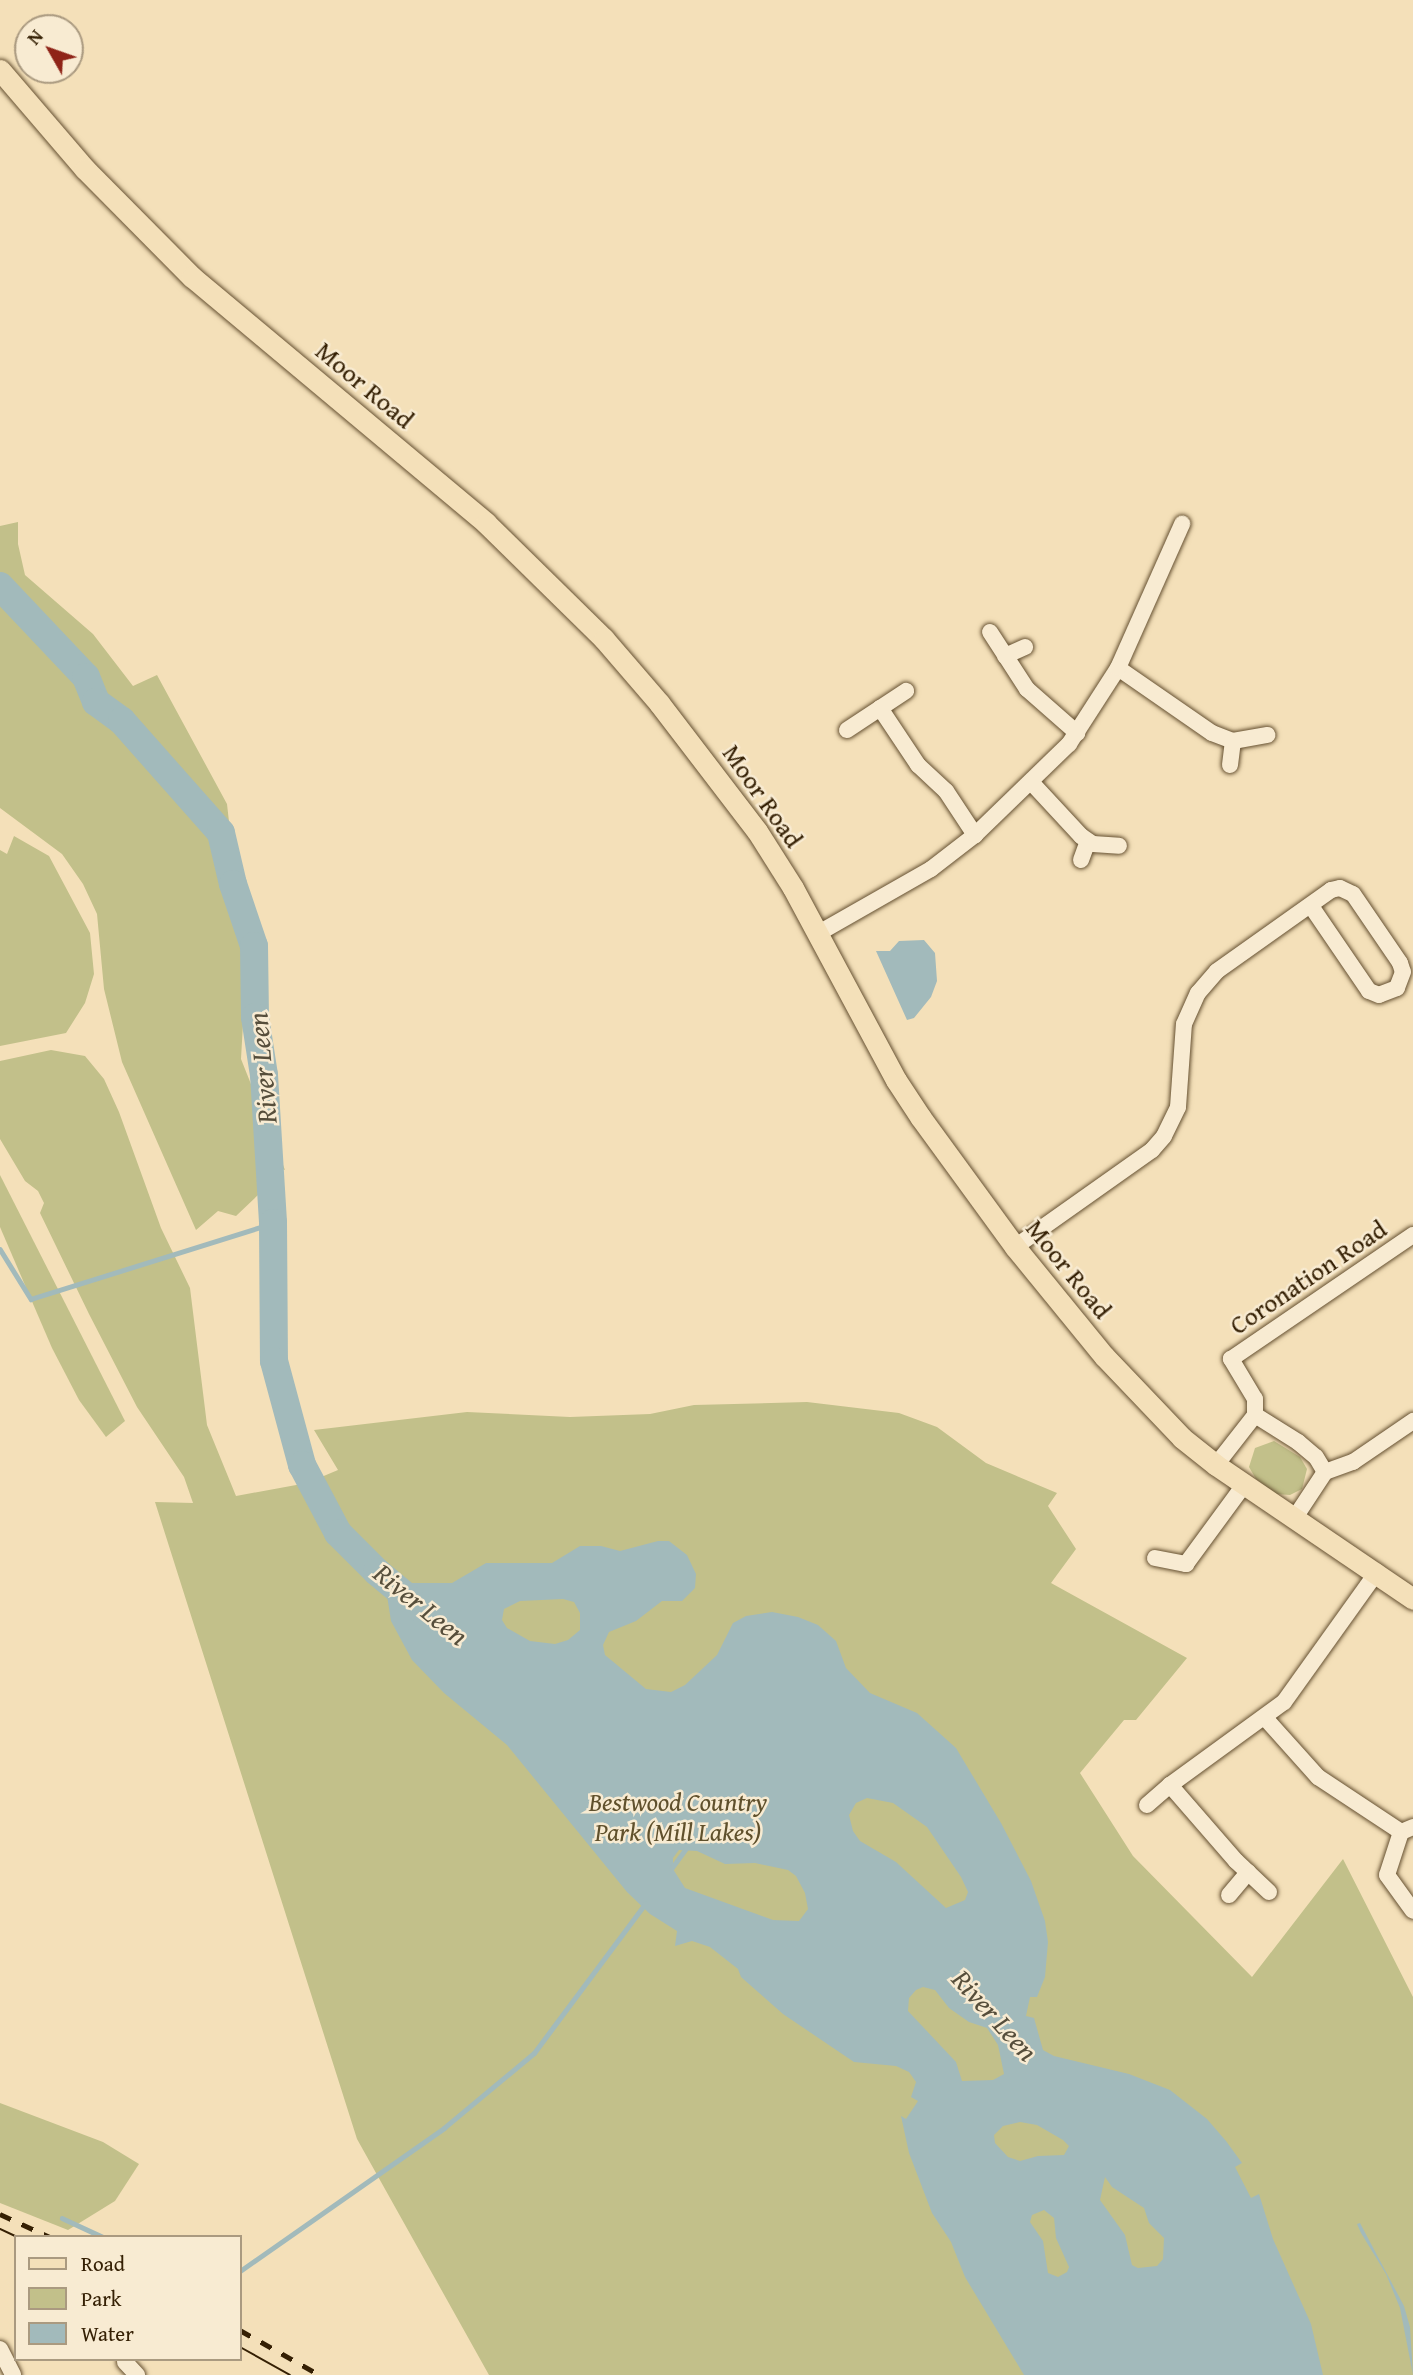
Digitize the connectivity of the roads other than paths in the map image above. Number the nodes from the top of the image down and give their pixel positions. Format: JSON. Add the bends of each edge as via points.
{"nodes":[{"id":1,"x":0,"y":70,"type":"edge"},
{"id":2,"x":1182,"y":524,"type":"dead end"},
{"id":3,"x":990,"y":632,"type":"dead end"},
{"id":4,"x":1025,"y":647,"type":"dead end"},
{"id":5,"x":1005,"y":656,"type":"junction"},
{"id":6,"x":1118,"y":668,"type":"junction"},
{"id":7,"x":906,"y":691,"type":"dead end"},
{"id":8,"x":880,"y":708,"type":"junction"},
{"id":9,"x":847,"y":730,"type":"dead end"},
{"id":10,"x":1077,"y":733,"type":"junction"},
{"id":11,"x":1267,"y":735,"type":"dead end"},
{"id":12,"x":1233,"y":741,"type":"junction"},
{"id":13,"x":1230,"y":765,"type":"dead end"},
{"id":14,"x":1031,"y":782,"type":"junction"},
{"id":15,"x":975,"y":835,"type":"junction"},
{"id":16,"x":1088,"y":841,"type":"junction"},
{"id":17,"x":1119,"y":846,"type":"dead end"},
{"id":18,"x":1081,"y":860,"type":"dead end"},
{"id":19,"x":1311,"y":906,"type":"junction"},
{"id":20,"x":817,"y":934,"type":"junction"},
{"id":21,"x":1413,"y":1235,"type":"edge"},
{"id":22,"x":1015,"y":1247,"type":"junction"},
{"id":23,"x":1255,"y":1415,"type":"junction"},
{"id":24,"x":1413,"y":1421,"type":"edge"},
{"id":25,"x":1216,"y":1465,"type":"junction"},
{"id":26,"x":1325,"y":1472,"type":"junction"},
{"id":27,"x":1244,"y":1485,"type":"junction"},
{"id":28,"x":1294,"y":1519,"type":"junction"},
{"id":29,"x":1155,"y":1558,"type":"dead end"},
{"id":30,"x":1377,"y":1572,"type":"junction"},
{"id":31,"x":1413,"y":1599,"type":"edge"},
{"id":32,"x":1266,"y":1719,"type":"junction"},
{"id":33,"x":1170,"y":1786,"type":"junction"},
{"id":34,"x":1147,"y":1805,"type":"dead end"},
{"id":35,"x":1407,"y":1830,"type":"edge"},
{"id":36,"x":1248,"y":1872,"type":"junction"},
{"id":37,"x":1269,"y":1892,"type":"dead end"},
{"id":38,"x":1229,"y":1895,"type":"dead end"},
{"id":39,"x":1413,"y":1912,"type":"edge"},
{"id":40,"x":125,"y":2362,"type":"dead end"},
{"id":41,"x":137,"y":2375,"type":"edge"}],
"edges":[{"from":1,"to":20,"type":"main road","name":"Moor Road","via":[[85,169],[192,277],[486,523],[604,639],[757,831]]},
{"from":2,"to":6,"type":"street"},
{"from":3,"to":5,"type":"street"},
{"from":4,"to":5,"type":"street"},
{"from":5,"to":10,"type":"street","via":[[1042,705]]},
{"from":6,"to":10,"type":"street"},
{"from":6,"to":12,"type":"street","via":[[1163,702]]},
{"from":7,"to":8,"type":"street"},
{"from":8,"to":9,"type":"street"},
{"from":8,"to":15,"type":"street","via":[[918,765],[946,791]]},
{"from":10,"to":14,"type":"street"},
{"from":11,"to":12,"type":"street"},
{"from":12,"to":13,"type":"street"},
{"from":14,"to":15,"type":"street"},
{"from":14,"to":16,"type":"street"},
{"from":15,"to":20,"type":"street","via":[[931,869]]},
{"from":16,"to":17,"type":"street"},
{"from":16,"to":18,"type":"street"},
{"from":19,"to":19,"type":"street","via":[[1331,890],[1340,888],[1353,894],[1400,963],[1403,972],[1397,989],[1379,995],[1369,991]]},
{"from":19,"to":22,"type":"street","via":[[1217,971],[1198,993],[1184,1024],[1178,1107],[1152,1150]]},
{"from":20,"to":22,"type":"main road","name":"Moor Road","via":[[896,1080]]},
{"from":21,"to":23,"type":"street","name":"Coronation Road","via":[[1225,1363],[1255,1399]]},
{"from":22,"to":25,"type":"main road","name":"Moor Road","via":[[1113,1366],[1182,1438]]},
{"from":23,"to":25,"type":"street"},
{"from":23,"to":26,"type":"street","via":[[1298,1442]]},
{"from":24,"to":26,"type":"street","via":[[1353,1462]]},
{"from":25,"to":27,"type":"main road","name":"Moor Road"},
{"from":26,"to":28,"type":"street"},
{"from":27,"to":28,"type":"main road","name":"Moor Road"},
{"from":27,"to":29,"type":"street","via":[[1186,1564]]},
{"from":28,"to":30,"type":"main road","name":"Moor Road"},
{"from":30,"to":31,"type":"main road","name":"Moor Road"},
{"from":30,"to":32,"type":"street","via":[[1284,1702]]},
{"from":32,"to":33,"type":"street"},
{"from":32,"to":35,"type":"street","via":[[1318,1777]]},
{"from":33,"to":34,"type":"street"},
{"from":33,"to":36,"type":"street"},
{"from":35,"to":39,"type":"street","via":[[1387,1875]]},
{"from":36,"to":37,"type":"street"},
{"from":36,"to":38,"type":"street"},
{"from":40,"to":41,"type":"street"}]}
